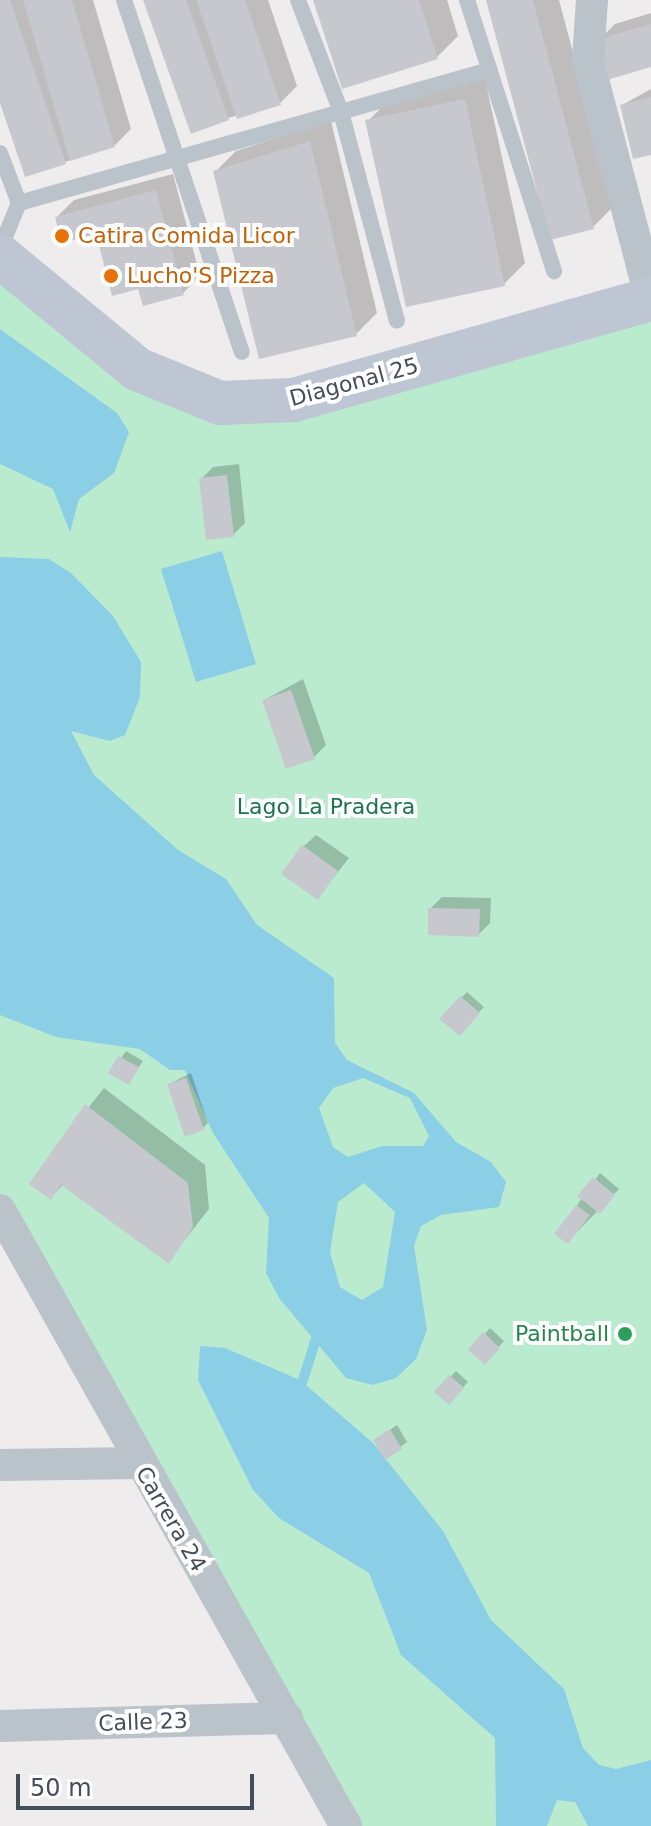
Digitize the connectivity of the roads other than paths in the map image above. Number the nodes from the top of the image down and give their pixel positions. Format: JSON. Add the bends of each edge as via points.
{"nodes":[{"id":1,"x":124,"y":0,"type":"edge"},
{"id":2,"x":298,"y":0,"type":"edge"},
{"id":3,"x":467,"y":0,"type":"edge"},
{"id":4,"x":592,"y":0,"type":"edge"},
{"id":5,"x":490,"y":70,"type":"junction"},
{"id":6,"x":341,"y":112,"type":"junction"},
{"id":7,"x":0,"y":153,"type":"edge"},
{"id":8,"x":177,"y":157,"type":"junction"},
{"id":9,"x":19,"y":203,"type":"junction"},
{"id":10,"x":0,"y":249,"type":"edge"},
{"id":11,"x":0,"y":256,"type":"edge"},
{"id":12,"x":554,"y":271,"type":"dead end"},
{"id":13,"x":651,"y":299,"type":"edge"},
{"id":14,"x":397,"y":321,"type":"dead end"},
{"id":15,"x":242,"y":352,"type":"dead end"},
{"id":16,"x":0,"y":1210,"type":"edge"},
{"id":17,"x":139,"y":1463,"type":"junction"},
{"id":18,"x":0,"y":1465,"type":"edge"},
{"id":19,"x":287,"y":1718,"type":"junction"},
{"id":20,"x":0,"y":1726,"type":"edge"},
{"id":21,"x":346,"y":1826,"type":"edge"}],
"edges":[{"from":1,"to":8,"type":"lane"},
{"from":2,"to":6,"type":"lane"},
{"from":3,"to":5,"type":"lane"},
{"from":4,"to":13,"type":"street","via":[[588,61]]},
{"from":5,"to":6,"type":"lane"},
{"from":5,"to":12,"type":"lane"},
{"from":6,"to":8,"type":"lane"},
{"from":6,"to":14,"type":"lane"},
{"from":7,"to":9,"type":"lane"},
{"from":8,"to":9,"type":"lane"},
{"from":8,"to":15,"type":"lane"},
{"from":9,"to":10,"type":"lane"},
{"from":11,"to":13,"type":"street","name":"Diagonal 25","via":[[137,369],[220,403],[294,400]]},
{"from":16,"to":17,"type":"street","name":"Carrera 24"},
{"from":17,"to":18,"type":"street"},
{"from":17,"to":19,"type":"street","name":"Carrera 24"},
{"from":19,"to":20,"type":"street","name":"Calle 23"},
{"from":19,"to":21,"type":"street","name":"Carrera 24"}]}
